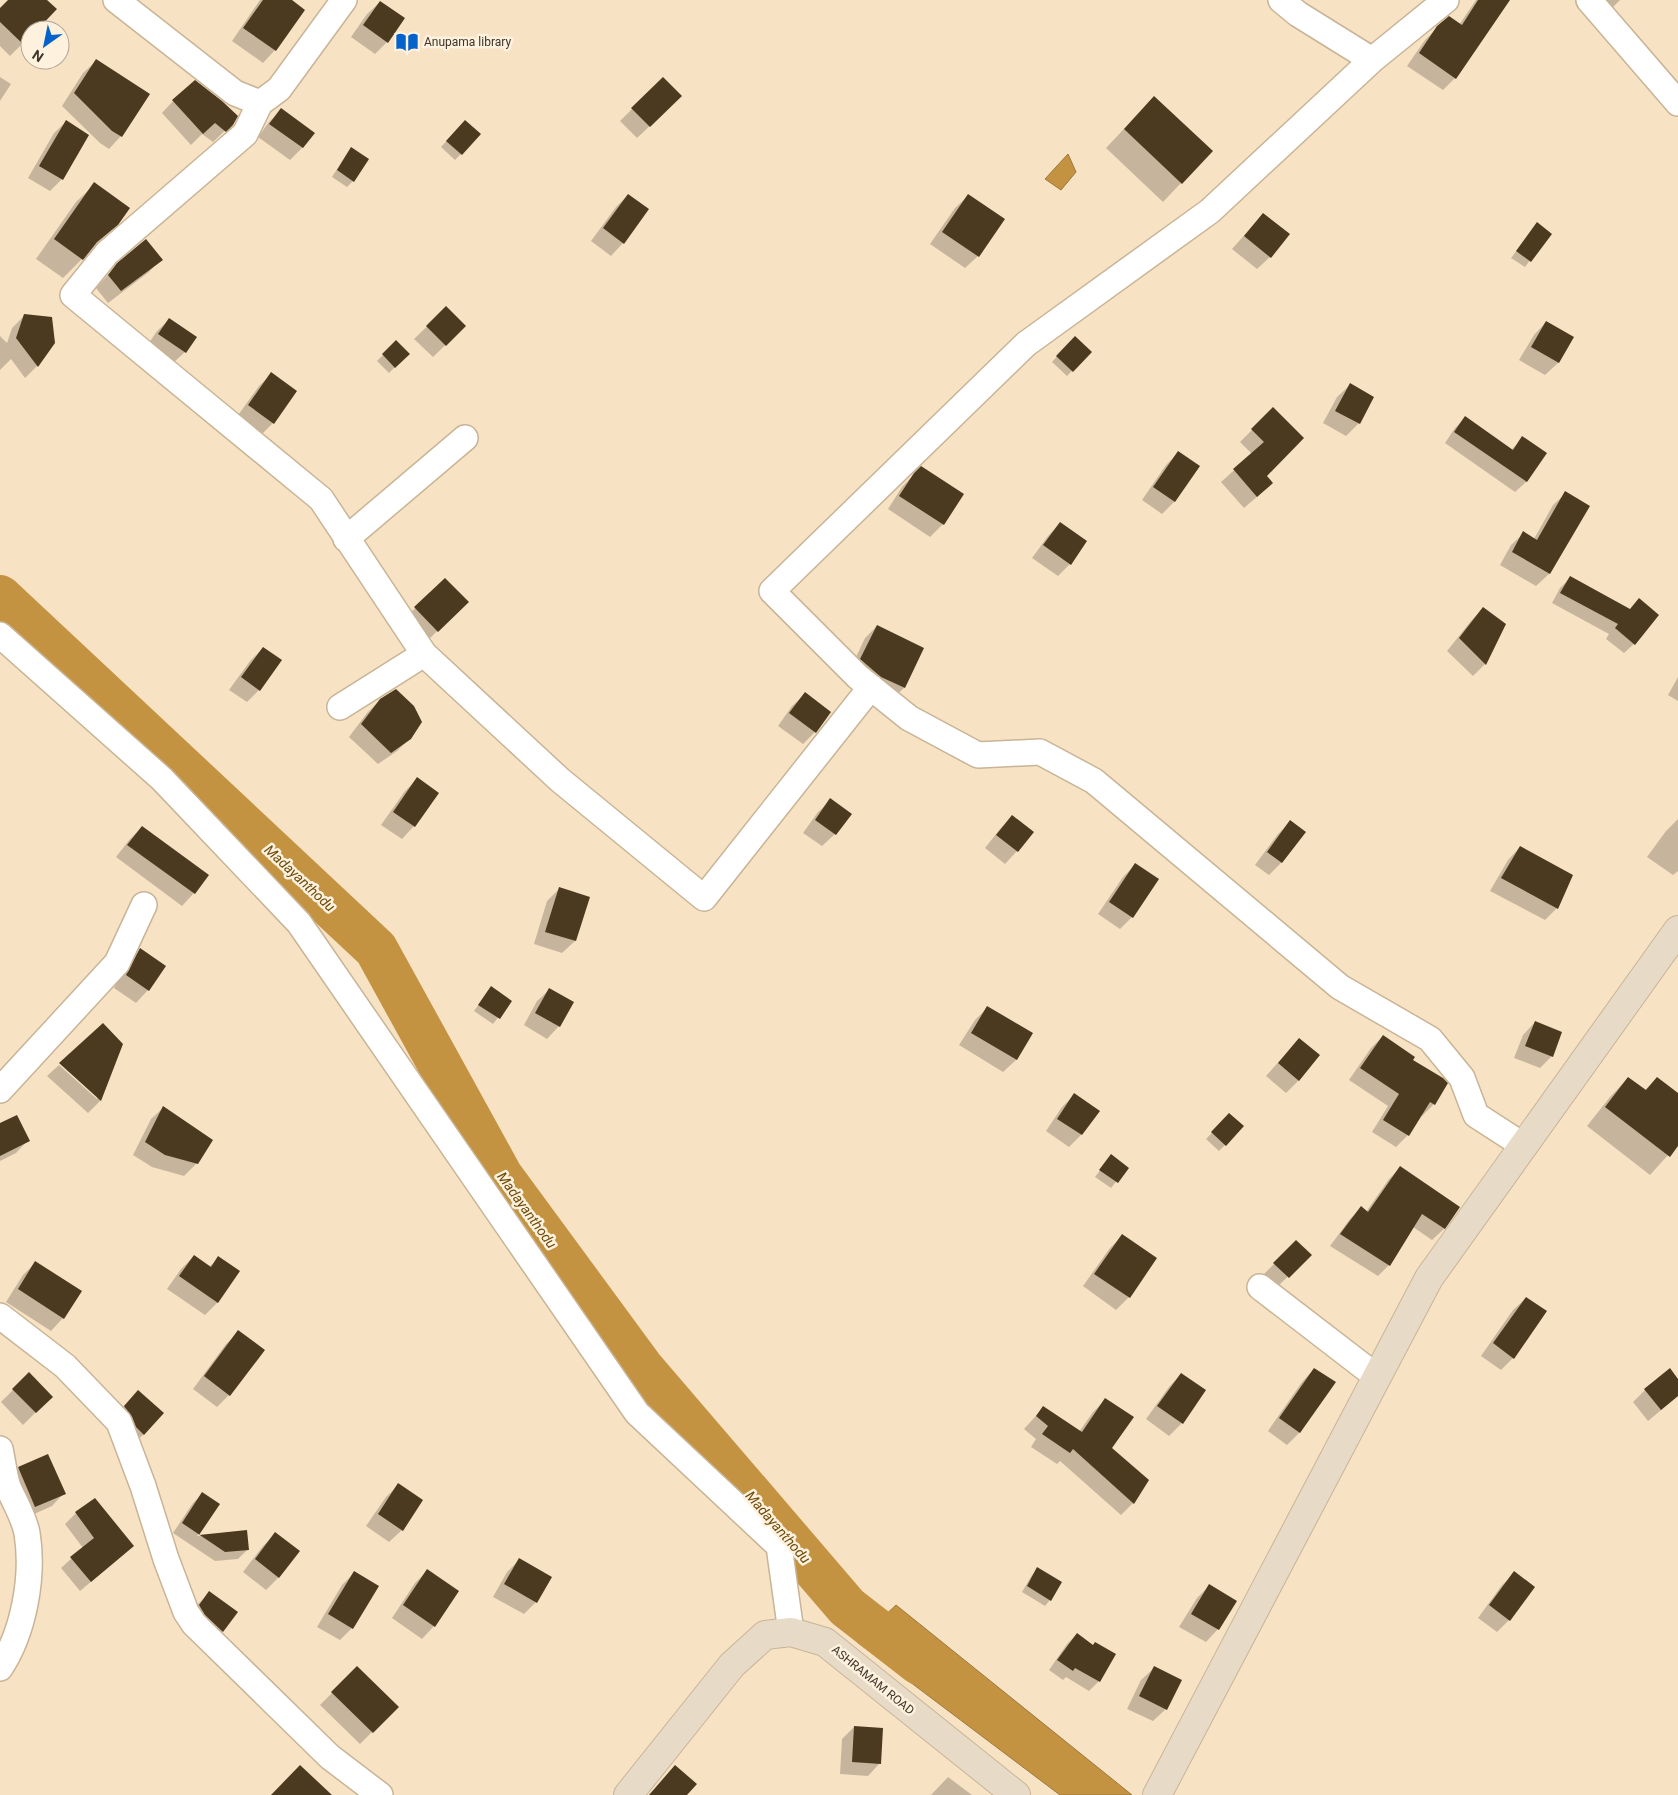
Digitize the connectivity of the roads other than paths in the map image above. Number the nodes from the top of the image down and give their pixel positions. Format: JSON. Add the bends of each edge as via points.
{"nodes":[{"id":1,"x":116,"y":0,"type":"edge"},
{"id":2,"x":344,"y":0,"type":"edge"},
{"id":3,"x":1281,"y":0,"type":"edge"},
{"id":4,"x":1446,"y":0,"type":"edge"},
{"id":5,"x":1589,"y":0,"type":"edge"},
{"id":6,"x":1372,"y":60,"type":"junction"},
{"id":7,"x":260,"y":103,"type":"junction"},
{"id":8,"x":1678,"y":103,"type":"edge"},
{"id":9,"x":465,"y":438,"type":"dead end"},
{"id":10,"x":346,"y":539,"type":"junction"},
{"id":11,"x":0,"y":634,"type":"edge"},
{"id":12,"x":424,"y":654,"type":"junction"},
{"id":13,"x":871,"y":687,"type":"junction"},
{"id":14,"x":340,"y":707,"type":"dead end"},
{"id":15,"x":144,"y":904,"type":"dead end"},
{"id":16,"x":1678,"y":930,"type":"edge"},
{"id":17,"x":0,"y":1090,"type":"edge"},
{"id":18,"x":1524,"y":1146,"type":"junction"},
{"id":19,"x":1260,"y":1287,"type":"dead end"},
{"id":20,"x":0,"y":1316,"type":"edge"},
{"id":21,"x":1377,"y":1377,"type":"junction"},
{"id":22,"x":0,"y":1450,"type":"edge"},
{"id":23,"x":791,"y":1632,"type":"junction"},
{"id":24,"x":0,"y":1668,"type":"edge"},
{"id":25,"x":380,"y":1795,"type":"edge"},
{"id":26,"x":628,"y":1795,"type":"edge"},
{"id":27,"x":1016,"y":1795,"type":"edge"},
{"id":28,"x":1157,"y":1795,"type":"edge"}],
"edges":[{"from":1,"to":7,"type":"street","via":[[235,93]]},
{"from":2,"to":7,"type":"street","via":[[278,89]]},
{"from":3,"to":6,"type":"street"},
{"from":4,"to":6,"type":"street"},
{"from":5,"to":8,"type":"street"},
{"from":6,"to":13,"type":"street","via":[[1210,211],[1026,344],[772,591]]},
{"from":7,"to":10,"type":"street","via":[[245,134],[107,253],[73,295],[321,500]]},
{"from":9,"to":10,"type":"street"},
{"from":10,"to":12,"type":"street"},
{"from":11,"to":23,"type":"street","via":[[162,779],[299,923],[638,1413],[779,1546]]},
{"from":12,"to":13,"type":"street","via":[[560,780],[704,898]]},
{"from":12,"to":14,"type":"street"},
{"from":13,"to":18,"type":"street","via":[[909,718],[978,755],[1040,752],[1094,781],[1340,987],[1430,1040],[1462,1078],[1476,1115]]},
{"from":15,"to":17,"type":"street","via":[[117,963]]},
{"from":16,"to":18,"type":"main road"},
{"from":18,"to":21,"type":"main road","via":[[1429,1278]]},
{"from":19,"to":21,"type":"street"},
{"from":20,"to":25,"type":"street","via":[[65,1366],[120,1422],[166,1559],[186,1612],[194,1624],[330,1757]]},
{"from":21,"to":28,"type":"main road"},
{"from":22,"to":24,"type":"street","via":[[7,1484],[27,1531],[29,1569],[25,1604],[9,1654]]},
{"from":23,"to":26,"type":"main road","name":"ASHRAMAM ROAD","via":[[765,1636],[732,1665]]},
{"from":23,"to":27,"type":"main road","name":"ASHRAMAM ROAD","via":[[825,1642]]}]}
